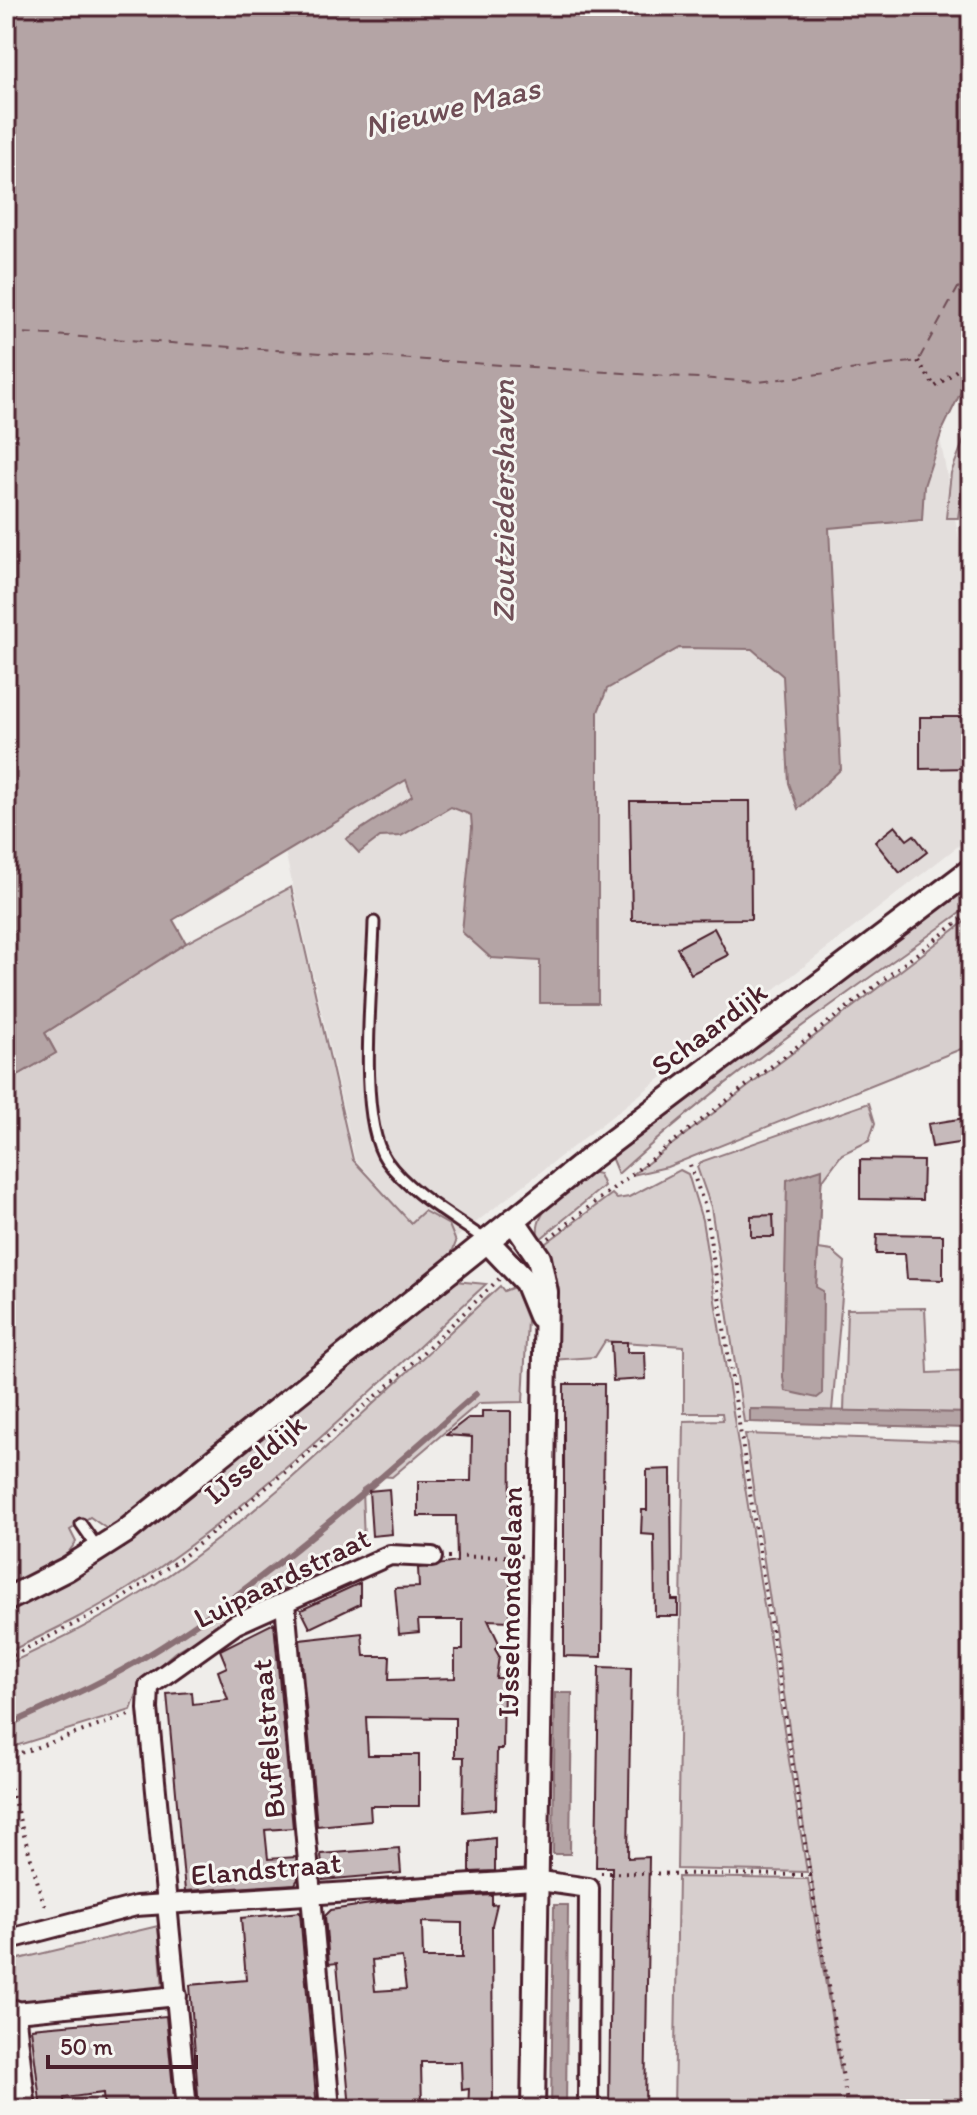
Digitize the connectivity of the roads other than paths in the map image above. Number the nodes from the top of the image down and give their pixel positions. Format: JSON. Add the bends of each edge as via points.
{"nodes":[{"id":1,"x":971,"y":870,"type":"edge"},
{"id":2,"x":374,"y":922,"type":"dead end"},
{"id":3,"x":513,"y":1220,"type":"junction"},
{"id":4,"x":487,"y":1241,"type":"junction"},
{"id":5,"x":543,"y":1325,"type":"junction"},
{"id":6,"x":81,"y":1524,"type":"dead end"},
{"id":7,"x":99,"y":1550,"type":"junction"},
{"id":8,"x":432,"y":1557,"type":"road end"},
{"id":9,"x":6,"y":1600,"type":"edge"},
{"id":10,"x":285,"y":1603,"type":"junction"},
{"id":11,"x":534,"y":1880,"type":"junction"},
{"id":12,"x":310,"y":1892,"type":"junction"},
{"id":13,"x":166,"y":1905,"type":"junction"},
{"id":14,"x":6,"y":1940,"type":"edge"},
{"id":15,"x":177,"y":1996,"type":"junction"},
{"id":16,"x":10,"y":2012,"type":"edge"},
{"id":17,"x":26,"y":2109,"type":"edge"},
{"id":18,"x":187,"y":2109,"type":"edge"},
{"id":19,"x":330,"y":2109,"type":"edge"},
{"id":20,"x":533,"y":2109,"type":"edge"},
{"id":21,"x":588,"y":2109,"type":"edge"}],
"edges":[{"from":1,"to":3,"type":"street","name":"Schaardijk"},
{"from":2,"to":4,"type":"lane","via":[[368,1101],[374,1135],[402,1178]]},
{"from":3,"to":4,"type":"street","name":"Schaardijk"},
{"from":3,"to":5,"type":"street","name":"IJsselmondselaan","via":[[535,1250],[545,1283]]},
{"from":4,"to":5,"type":"street","name":"IJsselmondselaan","via":[[514,1267],[534,1297]]},
{"from":4,"to":7,"type":"street","name":"IJsseldijk"},
{"from":5,"to":11,"type":"street","name":"IJsselmondselaan"},
{"from":6,"to":7,"type":"lane"},
{"from":7,"to":9,"type":"street","name":"IJsseldijk"},
{"from":8,"to":10,"type":"street","name":"Luipaardstraat","via":[[390,1555]]},
{"from":10,"to":12,"type":"street","name":"Buffelstraat"},
{"from":10,"to":13,"type":"street","name":"Luipaardstraat","via":[[236,1624],[149,1686]]},
{"from":11,"to":12,"type":"street","name":"Elandstraat"},
{"from":11,"to":20,"type":"street","name":"IJsselmondselaan"},
{"from":11,"to":21,"type":"street","via":[[589,1888]]},
{"from":12,"to":13,"type":"street","name":"Elandstraat"},
{"from":12,"to":19,"type":"street","name":"Buffelstraat"},
{"from":13,"to":14,"type":"street","name":"Elandstraat","via":[[136,1906]]},
{"from":13,"to":15,"type":"street","name":"Luipaardstraat"},
{"from":15,"to":16,"type":"street"},
{"from":15,"to":18,"type":"street","name":"Luipaardstraat"},
{"from":16,"to":17,"type":"street"}]}
